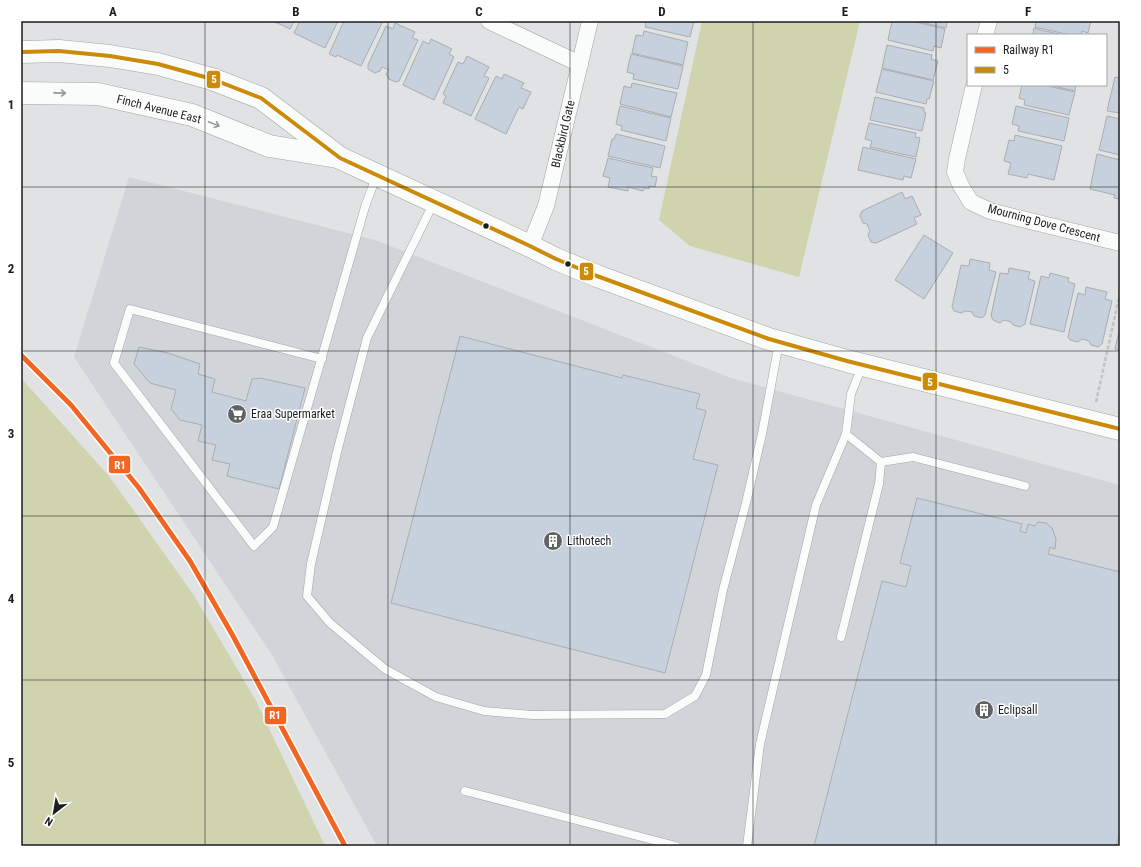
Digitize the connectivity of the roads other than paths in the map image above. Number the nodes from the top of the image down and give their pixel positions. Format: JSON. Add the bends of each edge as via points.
{"nodes":[{"id":1,"x":489,"y":21,"type":"edge"},
{"id":2,"x":590,"y":21,"type":"edge"},
{"id":3,"x":989,"y":21,"type":"edge"},
{"id":4,"x":985,"y":34,"type":"edge"},
{"id":5,"x":21,"y":52,"type":"edge"},
{"id":6,"x":580,"y":64,"type":"junction"},
{"id":7,"x":974,"y":86,"type":"edge"},
{"id":8,"x":21,"y":92,"type":"edge"},
{"id":9,"x":340,"y":158,"type":"junction"},
{"id":10,"x":377,"y":175,"type":"junction"},
{"id":11,"x":434,"y":202,"type":"junction"},
{"id":12,"x":1120,"y":243,"type":"edge"},
{"id":13,"x":530,"y":246,"type":"junction"},
{"id":14,"x":779,"y":342,"type":"junction"},
{"id":15,"x":322,"y":359,"type":"junction"},
{"id":16,"x":862,"y":365,"type":"junction"},
{"id":17,"x":1120,"y":429,"type":"edge"},
{"id":18,"x":846,"y":434,"type":"junction"},
{"id":19,"x":881,"y":462,"type":"junction"},
{"id":20,"x":1025,"y":486,"type":"dead end"},
{"id":21,"x":841,"y":637,"type":"dead end"},
{"id":22,"x":465,"y":791,"type":"dead end"},
{"id":23,"x":676,"y":846,"type":"edge"},
{"id":24,"x":748,"y":846,"type":"edge"}],
"edges":[{"from":1,"to":6,"type":"street"},
{"from":2,"to":6,"type":"street","name":"Blackbird Gate"},
{"from":3,"to":4,"type":"street"},
{"from":5,"to":9,"type":"main road","name":"Finch Avenue East","via":[[59,51],[110,56],[158,64],[212,79],[261,98]]},
{"from":6,"to":13,"type":"street","name":"Blackbird Gate","via":[[546,206]]},
{"from":7,"to":12,"type":"street","name":"Mourning Dove Crescent","via":[[955,172],[971,202],[990,211]]},
{"from":8,"to":9,"type":"main road","name":"Finch Avenue East","one_way":true,"via":[[98,94],[192,115],[269,146]]},
{"from":9,"to":10,"type":"main road","name":"Finch Avenue East"},
{"from":10,"to":11,"type":"main road","name":"Finch Avenue East"},
{"from":10,"to":15,"type":"lane","via":[[365,208]]},
{"from":11,"to":13,"type":"main road","name":"Finch Avenue East"},
{"from":11,"to":14,"type":"lane","via":[[367,338],[336,452],[311,564],[307,596],[330,623],[385,669],[436,697],[484,711],[539,715],[666,714],[695,696],[706,675],[723,590],[762,434]]},
{"from":13,"to":14,"type":"main road","name":"Finch Avenue East","via":[[556,260],[597,276]]},
{"from":14,"to":16,"type":"main road","name":"Finch Avenue East"},
{"from":15,"to":15,"type":"lane","via":[[130,309],[114,363],[254,546],[273,527]]},
{"from":16,"to":17,"type":"main road","name":"Finch Avenue East"},
{"from":16,"to":18,"type":"lane","via":[[851,394]]},
{"from":18,"to":19,"type":"lane"},
{"from":18,"to":24,"type":"lane","via":[[816,505],[760,744]]},
{"from":19,"to":20,"type":"lane","via":[[913,457]]},
{"from":19,"to":21,"type":"lane","via":[[880,484]]},
{"from":22,"to":23,"type":"lane"}]}
